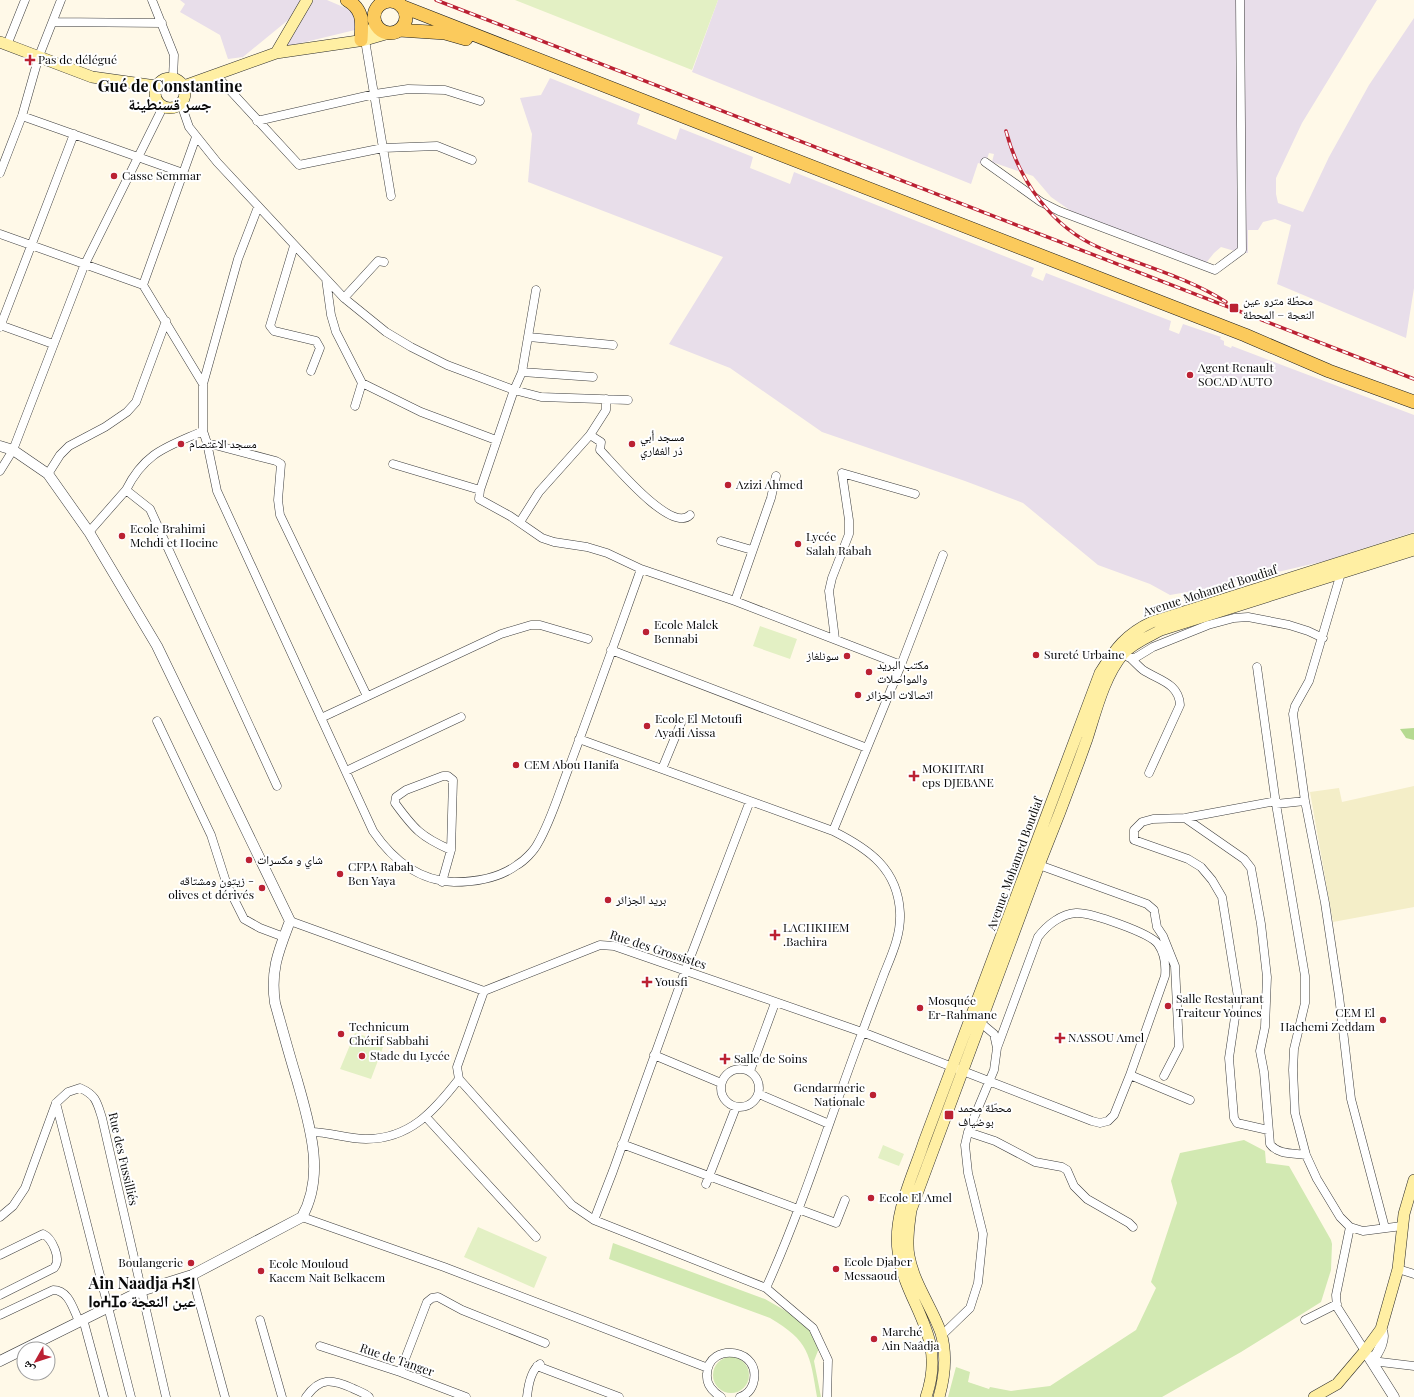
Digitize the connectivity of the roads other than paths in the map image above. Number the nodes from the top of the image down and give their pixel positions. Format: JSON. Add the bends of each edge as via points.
{"nodes":[{"id":1,"x":25,"y":0,"type":"edge"},
{"id":2,"x":61,"y":0,"type":"edge"},
{"id":3,"x":152,"y":0,"type":"edge"},
{"id":4,"x":307,"y":0,"type":"edge"},
{"id":5,"x":347,"y":0,"type":"edge"},
{"id":6,"x":362,"y":0,"type":"edge"},
{"id":7,"x":1240,"y":0,"type":"edge"},
{"id":8,"x":383,"y":1,"type":"edge"},
{"id":9,"x":401,"y":6,"type":"junction"},
{"id":10,"x":375,"y":19,"type":"junction"},
{"id":11,"x":53,"y":22,"type":"junction"},
{"id":12,"x":162,"y":23,"type":"junction"},
{"id":13,"x":394,"y":32,"type":"junction"},
{"id":14,"x":363,"y":40,"type":"junction"},
{"id":15,"x":4,"y":43,"type":"edge"},
{"id":16,"x":276,"y":53,"type":"junction"},
{"id":17,"x":39,"y":56,"type":"junction"},
{"id":18,"x":215,"y":74,"type":"junction"},
{"id":19,"x":173,"y":78,"type":"junction"},
{"id":20,"x":582,"y":80,"type":"junction"},
{"id":21,"x":156,"y":86,"type":"junction"},
{"id":22,"x":184,"y":86,"type":"junction"},
{"id":23,"x":375,"y":94,"type":"junction"},
{"id":24,"x":480,"y":101,"type":"dead end"},
{"id":25,"x":181,"y":104,"type":"junction"},
{"id":26,"x":163,"y":107,"type":"junction"},
{"id":27,"x":22,"y":116,"type":"junction"},
{"id":28,"x":257,"y":121,"type":"junction"},
{"id":29,"x":74,"y":134,"type":"junction"},
{"id":30,"x":196,"y":137,"type":"junction"},
{"id":31,"x":383,"y":148,"type":"junction"},
{"id":32,"x":139,"y":157,"type":"junction"},
{"id":33,"x":472,"y":160,"type":"dead end"},
{"id":34,"x":986,"y":162,"type":"dead end"},
{"id":35,"x":0,"y":173,"type":"edge"},
{"id":36,"x":183,"y":173,"type":"junction"},
{"id":37,"x":391,"y":196,"type":"dead end"},
{"id":38,"x":258,"y":207,"type":"junction"},
{"id":39,"x":0,"y":234,"type":"edge"},
{"id":40,"x":32,"y":246,"type":"junction"},
{"id":41,"x":294,"y":246,"type":"junction"},
{"id":42,"x":384,"y":262,"type":"dead end"},
{"id":43,"x":84,"y":266,"type":"junction"},
{"id":44,"x":326,"y":279,"type":"junction"},
{"id":45,"x":143,"y":285,"type":"junction"},
{"id":46,"x":536,"y":290,"type":"dead end"},
{"id":47,"x":344,"y":298,"type":"junction"},
{"id":48,"x":166,"y":321,"type":"junction"},
{"id":49,"x":0,"y":325,"type":"edge"},
{"id":50,"x":530,"y":337,"type":"junction"},
{"id":51,"x":53,"y":344,"type":"junction"},
{"id":52,"x":613,"y":345,"type":"dead end"},
{"id":53,"x":311,"y":371,"type":"dead end"},
{"id":54,"x":522,"y":372,"type":"junction"},
{"id":55,"x":593,"y":377,"type":"dead end"},
{"id":56,"x":362,"y":383,"type":"junction"},
{"id":57,"x":203,"y":384,"type":"junction"},
{"id":58,"x":514,"y":390,"type":"junction"},
{"id":59,"x":606,"y":399,"type":"junction"},
{"id":60,"x":628,"y":400,"type":"dead end"},
{"id":61,"x":1414,"y":402,"type":"edge"},
{"id":62,"x":356,"y":406,"type":"dead end"},
{"id":63,"x":1414,"y":410,"type":"edge"},
{"id":64,"x":203,"y":431,"type":"junction"},
{"id":65,"x":590,"y":435,"type":"junction"},
{"id":66,"x":496,"y":440,"type":"junction"},
{"id":67,"x":207,"y":443,"type":"junction"},
{"id":68,"x":0,"y":446,"type":"edge"},
{"id":69,"x":13,"y":450,"type":"junction"},
{"id":70,"x":393,"y":464,"type":"dead end"},
{"id":71,"x":0,"y":471,"type":"edge"},
{"id":72,"x":48,"y":474,"type":"junction"},
{"id":73,"x":776,"y":476,"type":"dead end"},
{"id":74,"x":126,"y":490,"type":"junction"},
{"id":75,"x":480,"y":490,"type":"junction"},
{"id":76,"x":915,"y":494,"type":"dead end"},
{"id":77,"x":690,"y":515,"type":"dead end"},
{"id":78,"x":520,"y":522,"type":"junction"},
{"id":79,"x":89,"y":532,"type":"junction"},
{"id":80,"x":1414,"y":539,"type":"edge"},
{"id":81,"x":721,"y":541,"type":"dead end"},
{"id":82,"x":752,"y":550,"type":"junction"},
{"id":83,"x":1414,"y":550,"type":"edge"},
{"id":84,"x":943,"y":555,"type":"dead end"},
{"id":85,"x":641,"y":569,"type":"junction"},
{"id":86,"x":1341,"y":573,"type":"junction"},
{"id":87,"x":735,"y":601,"type":"junction"},
{"id":88,"x":1323,"y":638,"type":"junction"},
{"id":89,"x":588,"y":639,"type":"dead end"},
{"id":90,"x":835,"y":639,"type":"junction"},
{"id":91,"x":611,"y":650,"type":"junction"},
{"id":92,"x":1122,"y":654,"type":"junction"},
{"id":93,"x":901,"y":665,"type":"junction"},
{"id":94,"x":1257,"y":667,"type":"dead end"},
{"id":95,"x":367,"y":696,"type":"junction"},
{"id":96,"x":460,"y":717,"type":"dead end"},
{"id":97,"x":321,"y":718,"type":"junction"},
{"id":98,"x":158,"y":721,"type":"dead end"},
{"id":99,"x":681,"y":723,"type":"dead end"},
{"id":100,"x":579,"y":740,"type":"junction"},
{"id":101,"x":867,"y":748,"type":"junction"},
{"id":102,"x":662,"y":769,"type":"junction"},
{"id":103,"x":346,"y":771,"type":"junction"},
{"id":104,"x":1149,"y":773,"type":"dead end"},
{"id":105,"x":277,"y":786,"type":"dead end"},
{"id":106,"x":750,"y":801,"type":"junction"},
{"id":107,"x":1305,"y":801,"type":"junction"},
{"id":108,"x":1276,"y":803,"type":"junction"},
{"id":109,"x":1185,"y":818,"type":"junction"},
{"id":110,"x":833,"y":831,"type":"junction"},
{"id":111,"x":451,"y":850,"type":"junction"},
{"id":112,"x":1039,"y":865,"type":"junction"},
{"id":113,"x":442,"y":882,"type":"junction"},
{"id":114,"x":290,"y":921,"type":"junction"},
{"id":115,"x":284,"y":937,"type":"junction"},
{"id":116,"x":686,"y":970,"type":"junction"},
{"id":117,"x":484,"y":991,"type":"junction"},
{"id":118,"x":775,"y":1003,"type":"junction"},
{"id":119,"x":981,"y":1023,"type":"junction"},
{"id":120,"x":862,"y":1032,"type":"junction"},
{"id":121,"x":997,"y":1048,"type":"junction"},
{"id":122,"x":654,"y":1055,"type":"junction"},
{"id":123,"x":958,"y":1068,"type":"junction"},
{"id":124,"x":750,"y":1071,"type":"junction"},
{"id":125,"x":1130,"y":1076,"type":"junction"},
{"id":126,"x":1164,"y":1076,"type":"dead end"},
{"id":127,"x":459,"y":1079,"type":"junction"},
{"id":128,"x":990,"y":1080,"type":"junction"},
{"id":129,"x":721,"y":1083,"type":"junction"},
{"id":130,"x":759,"y":1094,"type":"junction"},
{"id":131,"x":1190,"y":1100,"type":"dead end"},
{"id":132,"x":56,"y":1103,"type":"junction"},
{"id":133,"x":736,"y":1107,"type":"junction"},
{"id":134,"x":426,"y":1117,"type":"junction"},
{"id":135,"x":829,"y":1124,"type":"junction"},
{"id":136,"x":1268,"y":1130,"type":"junction"},
{"id":137,"x":311,"y":1132,"type":"junction"},
{"id":138,"x":968,"y":1132,"type":"junction"},
{"id":139,"x":622,"y":1144,"type":"junction"},
{"id":140,"x":1306,"y":1155,"type":"junction"},
{"id":141,"x":710,"y":1175,"type":"junction"},
{"id":142,"x":1414,"y":1180,"type":"edge"},
{"id":143,"x":706,"y":1184,"type":"dead end"},
{"id":144,"x":845,"y":1200,"type":"dead end"},
{"id":145,"x":798,"y":1208,"type":"junction"},
{"id":146,"x":0,"y":1217,"type":"edge"},
{"id":147,"x":302,"y":1217,"type":"junction"},
{"id":148,"x":594,"y":1220,"type":"junction"},
{"id":149,"x":1402,"y":1226,"type":"junction"},
{"id":150,"x":1350,"y":1227,"type":"junction"},
{"id":151,"x":1133,"y":1228,"type":"dead end"},
{"id":152,"x":1385,"y":1228,"type":"junction"},
{"id":153,"x":536,"y":1237,"type":"dead end"},
{"id":154,"x":0,"y":1255,"type":"edge"},
{"id":155,"x":1398,"y":1269,"type":"junction"},
{"id":156,"x":1414,"y":1274,"type":"edge"},
{"id":157,"x":192,"y":1275,"type":"junction"},
{"id":158,"x":766,"y":1288,"type":"junction"},
{"id":159,"x":141,"y":1291,"type":"junction"},
{"id":160,"x":0,"y":1295,"type":"edge"},
{"id":161,"x":1337,"y":1304,"type":"junction"},
{"id":162,"x":109,"y":1306,"type":"junction"},
{"id":163,"x":0,"y":1315,"type":"edge"},
{"id":164,"x":81,"y":1320,"type":"junction"},
{"id":165,"x":260,"y":1320,"type":"dead end"},
{"id":166,"x":1305,"y":1320,"type":"dead end"},
{"id":167,"x":1381,"y":1329,"type":"junction"},
{"id":168,"x":941,"y":1336,"type":"junction"},
{"id":169,"x":545,"y":1343,"type":"dead end"},
{"id":170,"x":320,"y":1346,"type":"dead end"},
{"id":171,"x":1365,"y":1351,"type":"junction"},
{"id":172,"x":0,"y":1361,"type":"edge"},
{"id":173,"x":1372,"y":1362,"type":"junction"},
{"id":174,"x":1414,"y":1366,"type":"edge"},
{"id":175,"x":708,"y":1368,"type":"junction"},
{"id":176,"x":400,"y":1372,"type":"junction"},
{"id":177,"x":744,"y":1396,"type":"edge"},
{"id":178,"x":104,"y":1397,"type":"edge"},
{"id":179,"x":131,"y":1397,"type":"edge"},
{"id":180,"x":166,"y":1397,"type":"edge"},
{"id":181,"x":225,"y":1397,"type":"edge"},
{"id":182,"x":282,"y":1397,"type":"edge"},
{"id":183,"x":306,"y":1397,"type":"edge"},
{"id":184,"x":369,"y":1397,"type":"edge"},
{"id":185,"x":466,"y":1397,"type":"edge"},
{"id":186,"x":527,"y":1397,"type":"edge"},
{"id":187,"x":618,"y":1397,"type":"edge"},
{"id":188,"x":721,"y":1397,"type":"edge"},
{"id":189,"x":827,"y":1397,"type":"edge"},
{"id":190,"x":926,"y":1397,"type":"edge"},
{"id":191,"x":939,"y":1397,"type":"edge"},
{"id":192,"x":1314,"y":1397,"type":"edge"},
{"id":193,"x":1394,"y":1397,"type":"edge"}],
"edges":[{"from":1,"to":15,"type":"street"},
{"from":2,"to":11,"type":"street"},
{"from":3,"to":12,"type":"street"},
{"from":4,"to":16,"type":"main road"},
{"from":5,"to":14,"type":"main road","via":[[360,11]]},
{"from":6,"to":10,"type":"main road"},
{"from":7,"to":34,"type":"street","via":[[1242,250],[1215,270],[1059,211],[1041,202]]},
{"from":8,"to":9,"type":"main road","via":[[394,1]]},
{"from":8,"to":10,"type":"main road","via":[[377,8]]},
{"from":9,"to":13,"type":"main road","via":[[405,21]]},
{"from":9,"to":20,"type":"main road"},
{"from":10,"to":13,"type":"main road","via":[[379,28]]},
{"from":10,"to":14,"type":"main road"},
{"from":11,"to":12,"type":"street"},
{"from":11,"to":17,"type":"street"},
{"from":12,"to":19,"type":"street","via":[[174,55]]},
{"from":13,"to":14,"type":"main road"},
{"from":13,"to":20,"type":"main road","via":[[429,31],[458,37]]},
{"from":14,"to":16,"type":"main road"},
{"from":14,"to":23,"type":"street"},
{"from":15,"to":17,"type":"main road"},
{"from":16,"to":18,"type":"main road"},
{"from":17,"to":21,"type":"main road","via":[[92,77]]},
{"from":17,"to":27,"type":"street"},
{"from":18,"to":22,"type":"main road"},
{"from":18,"to":28,"type":"street"},
{"from":19,"to":21,"type":"main road","via":[[164,79]]},
{"from":19,"to":22,"type":"main road"},
{"from":20,"to":61,"type":"main road"},
{"from":20,"to":63,"type":"main road","via":[[1243,340],[1327,377]]},
{"from":21,"to":26,"type":"main road","via":[[155,97],[158,104]]},
{"from":22,"to":25,"type":"main road","via":[[185,97]]},
{"from":23,"to":24,"type":"street","via":[[408,89],[445,90]]},
{"from":23,"to":28,"type":"street"},
{"from":23,"to":31,"type":"street"},
{"from":25,"to":26,"type":"main road","via":[[170,109]]},
{"from":25,"to":30,"type":"street","via":[[186,121]]},
{"from":26,"to":32,"type":"street"},
{"from":27,"to":29,"type":"street"},
{"from":27,"to":35,"type":"street"},
{"from":28,"to":31,"type":"street","via":[[299,165]]},
{"from":29,"to":32,"type":"street"},
{"from":29,"to":40,"type":"street"},
{"from":30,"to":36,"type":"street"},
{"from":30,"to":38,"type":"street"},
{"from":31,"to":33,"type":"street","via":[[437,146]]},
{"from":31,"to":37,"type":"street"},
{"from":32,"to":36,"type":"street"},
{"from":32,"to":43,"type":"street"},
{"from":36,"to":45,"type":"street"},
{"from":38,"to":41,"type":"street"},
{"from":38,"to":57,"type":"street","via":[[238,259]]},
{"from":39,"to":40,"type":"street"},
{"from":40,"to":43,"type":"street"},
{"from":40,"to":49,"type":"street"},
{"from":41,"to":44,"type":"street"},
{"from":41,"to":53,"type":"street","via":[[270,326],[274,331],[316,341],[319,344],[320,348]]},
{"from":42,"to":47,"type":"street","via":[[378,260]]},
{"from":43,"to":45,"type":"street"},
{"from":43,"to":51,"type":"street"},
{"from":44,"to":47,"type":"street"},
{"from":44,"to":56,"type":"street","via":[[336,332]]},
{"from":45,"to":48,"type":"street"},
{"from":46,"to":50,"type":"street"},
{"from":47,"to":58,"type":"street","via":[[386,332],[411,348],[447,365]]},
{"from":48,"to":57,"type":"street"},
{"from":48,"to":72,"type":"street","via":[[136,402],[127,412],[105,427],[69,446]]},
{"from":49,"to":51,"type":"street"},
{"from":50,"to":52,"type":"street"},
{"from":50,"to":54,"type":"street"},
{"from":51,"to":69,"type":"street"},
{"from":54,"to":55,"type":"street"},
{"from":54,"to":58,"type":"street"},
{"from":56,"to":62,"type":"street"},
{"from":56,"to":66,"type":"street","via":[[421,412]]},
{"from":57,"to":64,"type":"street"},
{"from":58,"to":59,"type":"street","via":[[541,396]]},
{"from":58,"to":66,"type":"street"},
{"from":59,"to":60,"type":"street"},
{"from":59,"to":65,"type":"street","via":[[606,410]]},
{"from":64,"to":67,"type":"street"},
{"from":64,"to":74,"type":"street","via":[[160,449],[144,462]]},
{"from":65,"to":77,"type":"street","via":[[601,442],[600,450],[645,498],[679,520]]},
{"from":65,"to":78,"type":"street","via":[[539,492]]},
{"from":66,"to":75,"type":"street"},
{"from":67,"to":95,"type":"street","via":[[281,464],[278,500],[280,515]]},
{"from":67,"to":97,"type":"street","via":[[216,491]]},
{"from":68,"to":69,"type":"street"},
{"from":69,"to":71,"type":"street"},
{"from":69,"to":72,"type":"street"},
{"from":70,"to":75,"type":"street"},
{"from":72,"to":79,"type":"street"},
{"from":73,"to":82,"type":"street","via":[[771,498]]},
{"from":74,"to":79,"type":"street"},
{"from":74,"to":105,"type":"street","via":[[150,509],[155,518]]},
{"from":75,"to":78,"type":"street","via":[[479,499]]},
{"from":76,"to":90,"type":"street","via":[[842,473],[850,534],[829,591]]},
{"from":78,"to":85,"type":"street","via":[[542,538],[607,553]]},
{"from":79,"to":114,"type":"street","via":[[157,646]]},
{"from":80,"to":92,"type":"main road","name":"Avenue Mohamed Boudiaf","via":[[1152,622],[1138,628]]},
{"from":81,"to":82,"type":"street"},
{"from":82,"to":87,"type":"street"},
{"from":83,"to":86,"type":"main road","name":"Avenue Mohamed Boudiaf"},
{"from":84,"to":93,"type":"street"},
{"from":85,"to":87,"type":"street"},
{"from":85,"to":91,"type":"street"},
{"from":86,"to":88,"type":"street"},
{"from":86,"to":92,"type":"main road","name":"Avenue Mohamed Boudiaf","via":[[1161,630],[1136,642]]},
{"from":87,"to":90,"type":"street"},
{"from":88,"to":92,"type":"street","via":[[1289,625],[1248,617],[1234,618],[1208,624],[1153,647],[1136,657]]},
{"from":88,"to":107,"type":"street","via":[[1309,681],[1293,714]]},
{"from":89,"to":95,"type":"street","via":[[552,627],[531,625],[501,634]]},
{"from":90,"to":93,"type":"street"},
{"from":91,"to":100,"type":"street"},
{"from":91,"to":101,"type":"street"},
{"from":92,"to":104,"type":"street","via":[[1168,683],[1180,698],[1180,705]]},
{"from":92,"to":112,"type":"main road","name":"Avenue Mohamed Boudiaf","via":[[1104,689],[1062,809]]},
{"from":92,"to":123,"type":"main road","name":"Avenue Mohamed Boudiaf","via":[[1100,674]]},
{"from":93,"to":101,"type":"street"},
{"from":94,"to":108,"type":"street"},
{"from":95,"to":97,"type":"street"},
{"from":96,"to":103,"type":"street"},
{"from":97,"to":103,"type":"street"},
{"from":98,"to":115,"type":"street","via":[[211,835],[227,885],[244,919]]},
{"from":99,"to":102,"type":"street"},
{"from":100,"to":102,"type":"street"},
{"from":100,"to":113,"type":"street","via":[[537,844],[518,865],[495,877],[468,882]]},
{"from":101,"to":110,"type":"street"},
{"from":102,"to":106,"type":"street"},
{"from":103,"to":113,"type":"street","via":[[373,831],[385,848],[401,864]]},
{"from":106,"to":110,"type":"street"},
{"from":106,"to":116,"type":"street"},
{"from":107,"to":108,"type":"street"},
{"from":107,"to":152,"type":"street","via":[[1325,903],[1353,1111]]},
{"from":108,"to":109,"type":"street"},
{"from":108,"to":140,"type":"street","via":[[1305,976],[1305,1003],[1294,1049],[1293,1070],[1295,1113]]},
{"from":109,"to":136,"type":"street","via":[[1244,859],[1251,868],[1267,977],[1265,1027],[1260,1051]]},
{"from":109,"to":136,"type":"street","via":[[1142,822],[1134,830],[1134,840],[1188,859],[1201,867],[1222,897],[1238,997],[1229,1058],[1234,1118],[1237,1123]]},
{"from":110,"to":120,"type":"street","via":[[861,845],[890,874],[900,913],[895,950]]},
{"from":111,"to":111,"type":"street","via":[[453,780],[443,776],[406,790],[396,797],[395,803],[418,832]]},
{"from":111,"to":113,"type":"street"},
{"from":112,"to":119,"type":"main road","name":"Avenue Mohamed Boudiaf"},
{"from":112,"to":126,"type":"street","via":[[1147,904],[1154,910],[1157,927],[1175,966],[1180,1028],[1180,1047]]},
{"from":114,"to":115,"type":"street"},
{"from":114,"to":117,"type":"street"},
{"from":115,"to":137,"type":"street","via":[[275,962],[275,1002]]},
{"from":116,"to":117,"type":"street","name":"Rue des Grossistes","via":[[614,946],[600,945]]},
{"from":116,"to":118,"type":"street","name":"Rue des Grossistes"},
{"from":116,"to":122,"type":"street"},
{"from":117,"to":127,"type":"street","via":[[457,1067]]},
{"from":118,"to":120,"type":"street","name":"Rue des Grossistes"},
{"from":118,"to":124,"type":"street"},
{"from":119,"to":121,"type":"street","via":[[994,1034]]},
{"from":119,"to":123,"type":"main road","name":"Avenue Mohamed Boudiaf"},
{"from":120,"to":123,"type":"street","name":"Rue des Grossistes"},
{"from":120,"to":135,"type":"street"},
{"from":121,"to":125,"type":"street","name":"Rue des Grossistes","via":[[1038,937],[1045,928],[1061,917],[1086,913],[1148,936],[1163,952],[1165,976]]},
{"from":121,"to":128,"type":"street","via":[[997,1058]]},
{"from":122,"to":129,"type":"street"},
{"from":122,"to":139,"type":"street"},
{"from":123,"to":128,"type":"street","name":"Rue des Grossistes"},
{"from":123,"to":168,"type":"main road","name":"Avenue Mohamed Boudiaf","via":[[911,1210],[908,1230],[909,1256],[914,1276]]},
{"from":123,"to":190,"type":"main road","name":"Avenue Mohamed Boudiaf","via":[[924,1142],[898,1220],[898,1251],[901,1264],[931,1347],[933,1365]]},
{"from":124,"to":129,"type":"street","via":[[736,1068],[729,1071]]},
{"from":124,"to":130,"type":"street","via":[[759,1084]]},
{"from":125,"to":128,"type":"street","name":"Rue des Grossistes","via":[[1114,1115],[1108,1122],[1100,1123],[1063,1111]]},
{"from":125,"to":131,"type":"street"},
{"from":127,"to":134,"type":"street"},
{"from":127,"to":148,"type":"street","via":[[572,1205]]},
{"from":128,"to":138,"type":"street"},
{"from":129,"to":133,"type":"street","via":[[723,1098]]},
{"from":130,"to":133,"type":"street","via":[[752,1103]]},
{"from":130,"to":135,"type":"street"},
{"from":132,"to":146,"type":"street","via":[[25,1188],[13,1206]]},
{"from":132,"to":159,"type":"street","name":"Rue des Fussilliés","via":[[68,1092],[80,1088],[91,1093],[97,1102]]},
{"from":132,"to":162,"type":"street"},
{"from":133,"to":141,"type":"street"},
{"from":134,"to":137,"type":"street","via":[[413,1126],[383,1137],[366,1139]]},
{"from":134,"to":153,"type":"street"},
{"from":135,"to":145,"type":"street"},
{"from":136,"to":140,"type":"street","via":[[1270,1144],[1274,1149],[1279,1152]]},
{"from":137,"to":147,"type":"street","via":[[314,1177],[310,1202]]},
{"from":138,"to":151,"type":"street","via":[[995,1141],[1035,1162],[1062,1167],[1067,1170],[1074,1186],[1087,1199],[1129,1223]]},
{"from":138,"to":168,"type":"street","via":[[965,1145],[968,1173],[983,1234],[978,1283],[970,1308]]},
{"from":139,"to":141,"type":"street"},
{"from":139,"to":148,"type":"street"},
{"from":140,"to":150,"type":"street","via":[[1320,1186],[1340,1217]]},
{"from":141,"to":143,"type":"street"},
{"from":141,"to":145,"type":"street"},
{"from":142,"to":149,"type":"main road"},
{"from":144,"to":145,"type":"street","via":[[836,1223]]},
{"from":145,"to":158,"type":"street"},
{"from":147,"to":157,"type":"street"},
{"from":147,"to":175,"type":"street","via":[[444,1267]]},
{"from":148,"to":158,"type":"street"},
{"from":149,"to":152,"type":"street"},
{"from":149,"to":155,"type":"main road"},
{"from":150,"to":152,"type":"street","via":[[1364,1231]]},
{"from":150,"to":161,"type":"street","via":[[1336,1295]]},
{"from":154,"to":160,"type":"street","via":[[42,1234],[51,1241],[58,1259],[54,1268]]},
{"from":155,"to":156,"type":"street"},
{"from":155,"to":167,"type":"main road"},
{"from":157,"to":159,"type":"street"},
{"from":157,"to":181,"type":"street"},
{"from":158,"to":189,"type":"street","via":[[813,1328],[828,1360]]},
{"from":159,"to":162,"type":"street"},
{"from":159,"to":180,"type":"street","name":"Rue des Fussilliés"},
{"from":161,"to":166,"type":"street"},
{"from":161,"to":171,"type":"street"},
{"from":162,"to":164,"type":"street"},
{"from":162,"to":179,"type":"street"},
{"from":163,"to":164,"type":"street","via":[[52,1290],[59,1290],[69,1300]]},
{"from":164,"to":172,"type":"street"},
{"from":164,"to":178,"type":"street"},
{"from":165,"to":182,"type":"street"},
{"from":167,"to":171,"type":"main road"},
{"from":167,"to":173,"type":"street","via":[[1383,1338]]},
{"from":168,"to":191,"type":"main road","name":"Avenue Mohamed Boudiaf","via":[[945,1371]]},
{"from":169,"to":176,"type":"street","via":[[462,1310],[438,1297],[432,1298],[426,1302]]},
{"from":170,"to":176,"type":"street","name":"Rue de Tanger"},
{"from":171,"to":173,"type":"street"},
{"from":171,"to":192,"type":"main road","via":[[1337,1384]]},
{"from":173,"to":174,"type":"street"},
{"from":173,"to":193,"type":"street"},
{"from":175,"to":177,"type":"street","via":[[715,1358],[724,1353],[741,1354],[752,1365],[754,1373],[752,1387]]},
{"from":175,"to":188,"type":"street","via":[[710,1388]]},
{"from":176,"to":185,"type":"street","name":"Rue de Tanger"},
{"from":183,"to":184,"type":"street","via":[[312,1388],[325,1382],[336,1381]]},
{"from":186,"to":187,"type":"street","via":[[528,1385],[540,1364]]}]}
